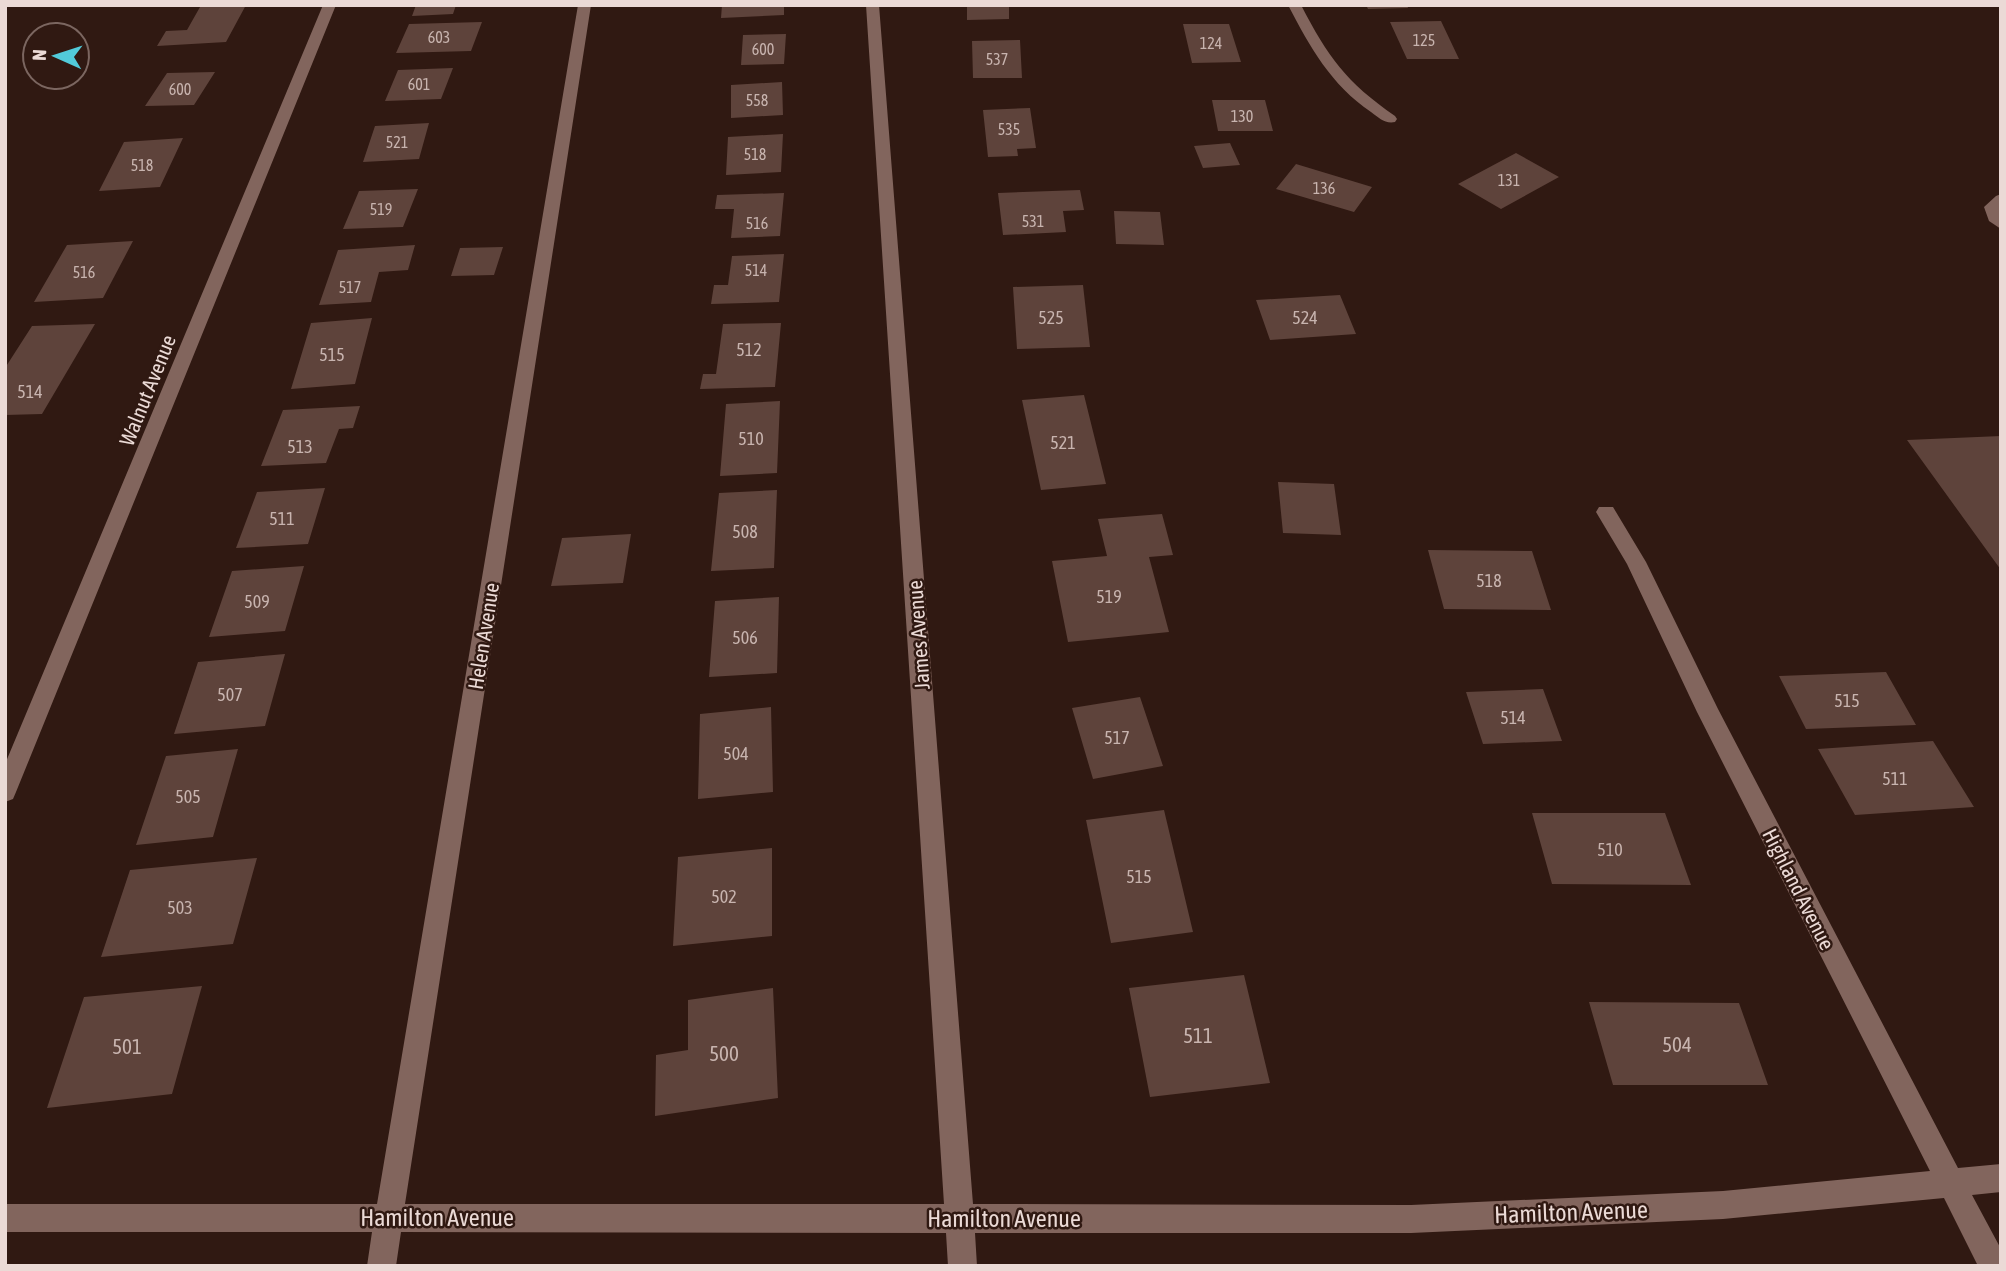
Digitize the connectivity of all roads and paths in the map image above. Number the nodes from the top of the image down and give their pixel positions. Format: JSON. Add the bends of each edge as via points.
{"nodes":[{"id":1,"x":330,"y":5,"type":"edge"},
{"id":2,"x":585,"y":5,"type":"edge"},
{"id":3,"x":872,"y":5,"type":"edge"},
{"id":4,"x":1294,"y":5,"type":"edge"},
{"id":5,"x":1390,"y":119,"type":"dead end"},
{"id":6,"x":2001,"y":199,"type":"edge"},
{"id":7,"x":2001,"y":224,"type":"edge"},
{"id":8,"x":1606,"y":512,"type":"dead end"},
{"id":9,"x":5,"y":792,"type":"edge"},
{"id":10,"x":2001,"y":1178,"type":"edge"},
{"id":11,"x":1951,"y":1183,"type":"junction"},
{"id":12,"x":389,"y":1217,"type":"junction"},
{"id":13,"x":960,"y":1218,"type":"junction"},
{"id":14,"x":5,"y":1219,"type":"edge"},
{"id":15,"x":381,"y":1266,"type":"edge"},
{"id":16,"x":963,"y":1266,"type":"edge"},
{"id":17,"x":1994,"y":1266,"type":"edge"}],
"edges":[{"from":1,"to":9,"type":"street","name":"Walnut Avenue"},
{"from":2,"to":12,"type":"street","name":"Helen Avenue"},
{"from":3,"to":13,"type":"street","name":"James Avenue"},
{"from":4,"to":5,"type":"street","via":[[1336,77]]},
{"from":6,"to":7,"type":"street","via":[[1992,207]]},
{"from":8,"to":11,"type":"street","name":"Highland Avenue","via":[[1636,562],[1708,712]]},
{"from":10,"to":11,"type":"street","name":"Hamilton Avenue"},
{"from":11,"to":13,"type":"street","name":"Hamilton Avenue","via":[[1723,1205],[1411,1219]]},
{"from":11,"to":17,"type":"street","name":"Highland Avenue"},
{"from":12,"to":13,"type":"street","name":"Hamilton Avenue"},
{"from":12,"to":14,"type":"street","name":"Hamilton Avenue"},
{"from":12,"to":15,"type":"street","name":"Helen Avenue"},
{"from":13,"to":16,"type":"street","name":"James Avenue"}]}
